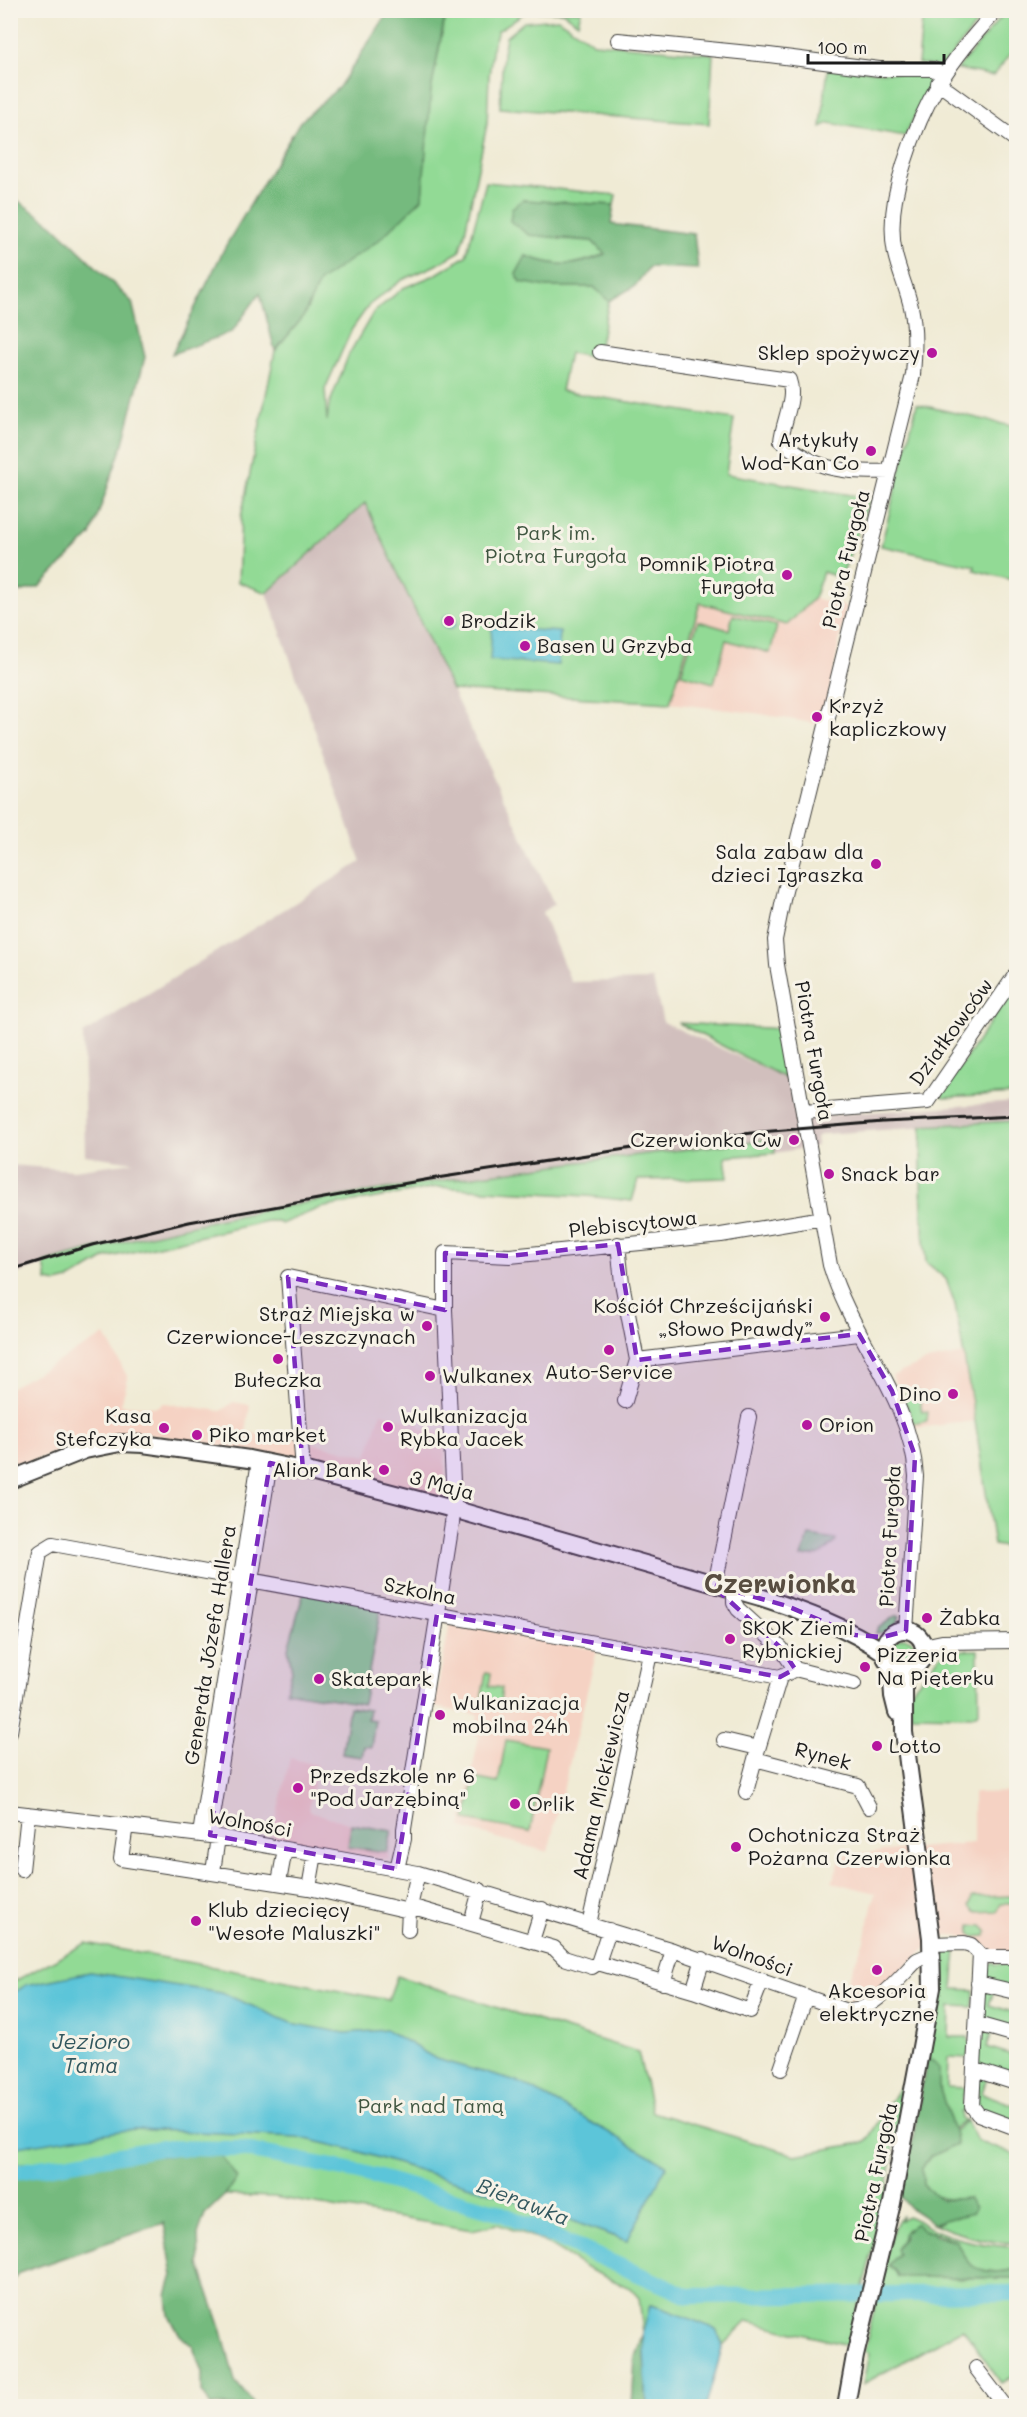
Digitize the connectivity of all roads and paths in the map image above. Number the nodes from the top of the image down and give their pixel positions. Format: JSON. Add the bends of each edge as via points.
{"nodes":[{"id":1,"x":997,"y":10,"type":"edge"},
{"id":2,"x":618,"y":40,"type":"dead end"},
{"id":3,"x":941,"y":79,"type":"junction"},
{"id":4,"x":1017,"y":140,"type":"edge"},
{"id":5,"x":600,"y":352,"type":"dead end"},
{"id":6,"x":889,"y":472,"type":"junction"},
{"id":7,"x":1017,"y":974,"type":"edge"},
{"id":8,"x":804,"y":1112,"type":"junction"},
{"id":9,"x":823,"y":1218,"type":"junction"},
{"id":10,"x":618,"y":1244,"type":"junction"},
{"id":11,"x":445,"y":1310,"type":"junction"},
{"id":12,"x":859,"y":1334,"type":"junction"},
{"id":13,"x":637,"y":1360,"type":"junction"},
{"id":14,"x":625,"y":1401,"type":"dead end"},
{"id":15,"x":748,"y":1417,"type":"dead end"},
{"id":16,"x":264,"y":1462,"type":"junction"},
{"id":17,"x":303,"y":1470,"type":"junction"},
{"id":18,"x":10,"y":1480,"type":"edge"},
{"id":19,"x":453,"y":1509,"type":"junction"},
{"id":20,"x":246,"y":1580,"type":"junction"},
{"id":21,"x":715,"y":1585,"type":"junction"},
{"id":22,"x":734,"y":1591,"type":"junction"},
{"id":23,"x":438,"y":1614,"type":"junction"},
{"id":24,"x":898,"y":1634,"type":"junction"},
{"id":25,"x":855,"y":1635,"type":"junction"},
{"id":26,"x":1017,"y":1641,"type":"edge"},
{"id":27,"x":923,"y":1646,"type":"junction"},
{"id":28,"x":650,"y":1654,"type":"junction"},
{"id":29,"x":894,"y":1663,"type":"junction"},
{"id":30,"x":795,"y":1669,"type":"junction"},
{"id":31,"x":780,"y":1677,"type":"junction"},
{"id":32,"x":854,"y":1684,"type":"dead end"},
{"id":33,"x":10,"y":1732,"type":"edge"},
{"id":34,"x":724,"y":1740,"type":"dead end"},
{"id":35,"x":756,"y":1754,"type":"junction"},
{"id":36,"x":746,"y":1792,"type":"dead end"},
{"id":37,"x":869,"y":1807,"type":"dead end"},
{"id":38,"x":10,"y":1812,"type":"edge"},
{"id":39,"x":28,"y":1814,"type":"junction"},
{"id":40,"x":126,"y":1825,"type":"junction"},
{"id":41,"x":209,"y":1835,"type":"junction"},
{"id":42,"x":285,"y":1849,"type":"junction"},
{"id":43,"x":315,"y":1854,"type":"junction"},
{"id":44,"x":397,"y":1869,"type":"junction"},
{"id":45,"x":22,"y":1870,"type":"dead end"},
{"id":46,"x":213,"y":1872,"type":"junction"},
{"id":47,"x":418,"y":1874,"type":"junction"},
{"id":48,"x":279,"y":1882,"type":"junction"},
{"id":49,"x":309,"y":1888,"type":"junction"},
{"id":50,"x":480,"y":1890,"type":"junction"},
{"id":51,"x":409,"y":1908,"type":"junction"},
{"id":52,"x":542,"y":1909,"type":"junction"},
{"id":53,"x":471,"y":1923,"type":"junction"},
{"id":54,"x":590,"y":1924,"type":"junction"},
{"id":55,"x":408,"y":1930,"type":"dead end"},
{"id":56,"x":609,"y":1930,"type":"junction"},
{"id":57,"x":532,"y":1941,"type":"junction"},
{"id":58,"x":672,"y":1950,"type":"junction"},
{"id":59,"x":932,"y":1950,"type":"junction"},
{"id":60,"x":980,"y":1954,"type":"junction"},
{"id":61,"x":1017,"y":1957,"type":"edge"},
{"id":62,"x":703,"y":1959,"type":"junction"},
{"id":63,"x":598,"y":1963,"type":"junction"},
{"id":64,"x":762,"y":1980,"type":"junction"},
{"id":65,"x":663,"y":1983,"type":"junction"},
{"id":66,"x":978,"y":1983,"type":"junction"},
{"id":67,"x":693,"y":1991,"type":"junction"},
{"id":68,"x":1017,"y":1992,"type":"edge"},
{"id":69,"x":806,"y":1996,"type":"junction"},
{"id":70,"x":977,"y":2024,"type":"junction"},
{"id":71,"x":1017,"y":2035,"type":"edge"},
{"id":72,"x":781,"y":2069,"type":"dead end"},
{"id":73,"x":975,"y":2070,"type":"junction"},
{"id":74,"x":1017,"y":2083,"type":"edge"},
{"id":75,"x":1017,"y":2128,"type":"edge"},
{"id":76,"x":976,"y":2368,"type":"dead end"},
{"id":77,"x":846,"y":2406,"type":"edge"},
{"id":78,"x":1005,"y":2406,"type":"edge"}],
"edges":[{"from":1,"to":3,"type":"street","name":"Piotra Furgoła"},
{"from":2,"to":3,"type":"street","via":[[879,69],[933,69]]},
{"from":3,"to":4,"type":"street"},
{"from":3,"to":6,"type":"street","name":"Piotra Furgoła","via":[[913,135],[898,182],[892,218],[895,253],[911,309],[915,345],[913,375]]},
{"from":5,"to":6,"type":"street","name":"Piotra Furgoła","via":[[789,380],[793,392],[781,441],[801,456],[833,470]]},
{"from":6,"to":8,"type":"street","name":"Piotra Furgoła","via":[[775,940]]},
{"from":7,"to":8,"type":"street","name":"Działkowców","via":[[928,1102]]},
{"from":8,"to":9,"type":"street","name":"Piotra Furgoła"},
{"from":9,"to":10,"type":"street","name":"Plebiscytowa","via":[[721,1235]]},
{"from":9,"to":12,"type":"street","name":"Piotra Furgoła","via":[[838,1292]]},
{"from":10,"to":11,"type":"street","name":"Plebiscytowa","via":[[510,1256],[445,1253]]},
{"from":10,"to":13,"type":"street"},
{"from":11,"to":17,"type":"street","via":[[288,1277]]},
{"from":11,"to":19,"type":"street"},
{"from":12,"to":13,"type":"street"},
{"from":12,"to":24,"type":"street","name":"Piotra Furgoła","via":[[892,1391],[908,1426],[915,1456]]},
{"from":13,"to":14,"type":"street"},
{"from":15,"to":21,"type":"street"},
{"from":16,"to":17,"type":"main road","name":"3 Maja"},
{"from":16,"to":18,"type":"main road","name":"3 Maja","via":[[120,1443],[85,1450]]},
{"from":16,"to":20,"type":"street","name":"Generała Józefa Hallera"},
{"from":17,"to":19,"type":"main road","name":"3 Maja"},
{"from":19,"to":21,"type":"main road","name":"3 Maja"},
{"from":19,"to":23,"type":"street"},
{"from":20,"to":23,"type":"street","name":"Szkolna"},
{"from":20,"to":33,"type":"street","name":"Szkolna","via":[[53,1544],[40,1552]]},
{"from":20,"to":41,"type":"street","name":"Generała Józefa Hallera"},
{"from":21,"to":22,"type":"main road","name":"3 Maja"},
{"from":22,"to":25,"type":"main road","name":"3 Maja","via":[[787,1606]]},
{"from":22,"to":30,"type":"street","via":[[738,1609],[781,1648]]},
{"from":23,"to":28,"type":"street","name":"Szkolna"},
{"from":23,"to":44,"type":"street"},
{"from":24,"to":25,"type":"main road","name":"3 Maja"},
{"from":24,"to":27,"type":"main road","via":[[917,1635]]},
{"from":24,"to":29,"type":"main road","via":[[885,1645]]},
{"from":25,"to":29,"type":"main road","name":"3 Maja"},
{"from":26,"to":27,"type":"street"},
{"from":27,"to":29,"type":"main road","via":[[920,1661]]},
{"from":28,"to":31,"type":"street","name":"Szkolna"},
{"from":28,"to":54,"type":"street","name":"Adama Mickiewicza"},
{"from":29,"to":59,"type":"main road","name":"Piotra Furgoła","via":[[894,1701],[904,1731]]},
{"from":30,"to":31,"type":"street"},
{"from":30,"to":32,"type":"street"},
{"from":31,"to":35,"type":"street","via":[[766,1732]]},
{"from":34,"to":35,"type":"street","name":"Rynek"},
{"from":35,"to":36,"type":"street"},
{"from":35,"to":37,"type":"street","name":"Rynek","via":[[858,1785]]},
{"from":38,"to":39,"type":"street","name":"Wolności"},
{"from":39,"to":40,"type":"street","name":"Wolności"},
{"from":39,"to":45,"type":"street"},
{"from":40,"to":41,"type":"street","name":"Wolności"},
{"from":40,"to":46,"type":"street","via":[[121,1859]]},
{"from":41,"to":42,"type":"street","name":"Wolności"},
{"from":41,"to":46,"type":"street","name":"Generała Józefa Hallera"},
{"from":42,"to":43,"type":"street","name":"Wolności"},
{"from":42,"to":48,"type":"street"},
{"from":43,"to":44,"type":"street","name":"Wolności"},
{"from":43,"to":49,"type":"street"},
{"from":44,"to":47,"type":"street","name":"Wolności"},
{"from":46,"to":48,"type":"street"},
{"from":47,"to":50,"type":"street","name":"Wolności"},
{"from":47,"to":51,"type":"street"},
{"from":48,"to":49,"type":"street"},
{"from":49,"to":51,"type":"street"},
{"from":50,"to":52,"type":"street","name":"Wolności"},
{"from":50,"to":53,"type":"street"},
{"from":51,"to":53,"type":"street"},
{"from":51,"to":55,"type":"street"},
{"from":52,"to":54,"type":"street","name":"Wolności"},
{"from":52,"to":57,"type":"street"},
{"from":53,"to":57,"type":"street"},
{"from":54,"to":56,"type":"street","name":"Wolności"},
{"from":56,"to":58,"type":"street","name":"Wolności"},
{"from":56,"to":63,"type":"street"},
{"from":57,"to":63,"type":"street","via":[[554,1948],[564,1958],[592,1967]]},
{"from":58,"to":62,"type":"street","name":"Wolności"},
{"from":58,"to":65,"type":"street"},
{"from":59,"to":60,"type":"street","via":[[969,1944]]},
{"from":59,"to":69,"type":"street","name":"Wolności","via":[[861,2010],[847,2011]]},
{"from":59,"to":77,"type":"main road","name":"Piotra Furgoła","via":[[927,2024]]},
{"from":60,"to":61,"type":"street","via":[[992,1958]]},
{"from":60,"to":66,"type":"street"},
{"from":62,"to":64,"type":"street","name":"Wolności"},
{"from":62,"to":67,"type":"street"},
{"from":63,"to":65,"type":"street"},
{"from":64,"to":67,"type":"street","via":[[750,2012]]},
{"from":64,"to":69,"type":"street","name":"Wolności"},
{"from":65,"to":67,"type":"street"},
{"from":66,"to":68,"type":"street"},
{"from":66,"to":70,"type":"street"},
{"from":69,"to":72,"type":"street"},
{"from":70,"to":71,"type":"street"},
{"from":70,"to":73,"type":"street"},
{"from":73,"to":74,"type":"street"},
{"from":73,"to":75,"type":"street","via":[[975,2112]]},
{"from":76,"to":78,"type":"street"}]}
